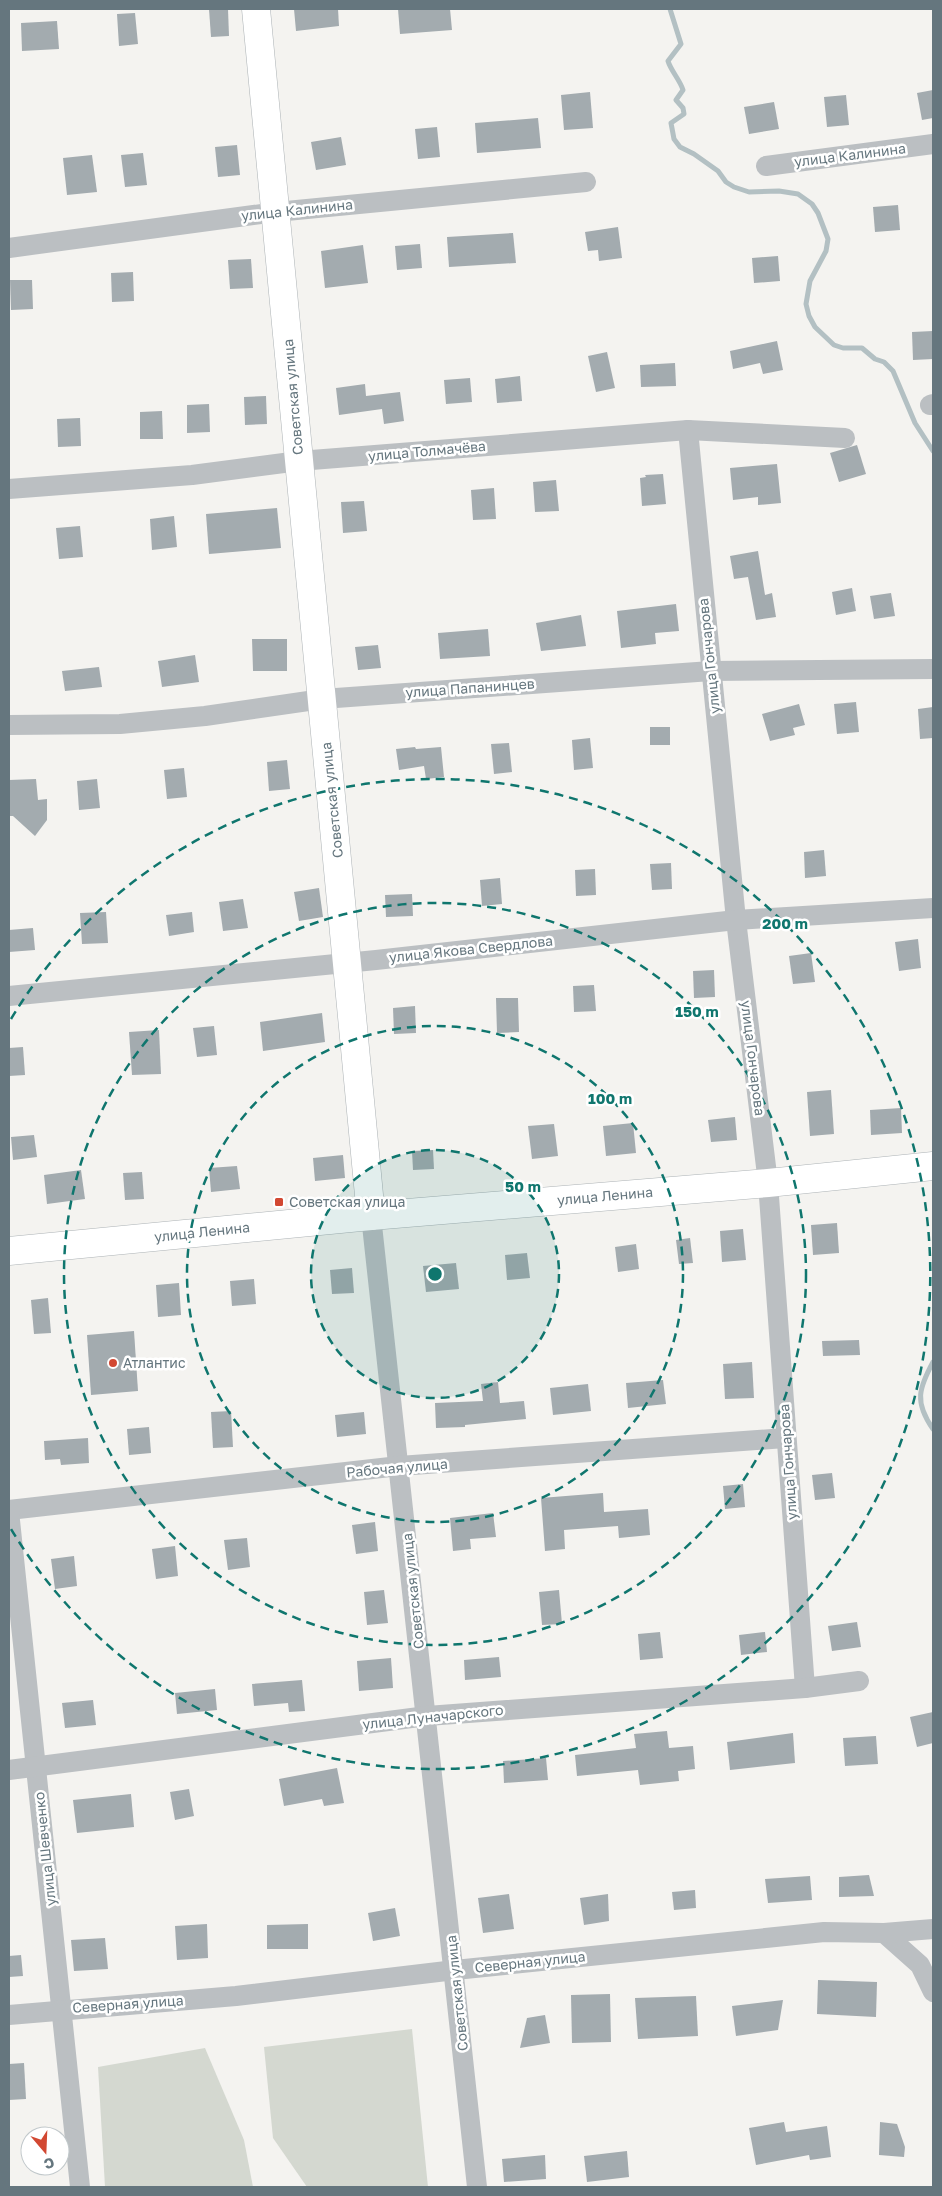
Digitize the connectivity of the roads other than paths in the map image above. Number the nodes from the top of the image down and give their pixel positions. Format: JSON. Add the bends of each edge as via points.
{"nodes":[{"id":1,"x":256,"y":9,"type":"edge"},
{"id":2,"x":933,"y":144,"type":"edge"},
{"id":3,"x":766,"y":166,"type":"dead end"},
{"id":4,"x":586,"y":182,"type":"dead end"},
{"id":5,"x":276,"y":212,"type":"junction"},
{"id":6,"x":9,"y":248,"type":"edge"},
{"id":7,"x":688,"y":430,"type":"junction"},
{"id":8,"x":845,"y":438,"type":"dead end"},
{"id":9,"x":299,"y":461,"type":"junction"},
{"id":10,"x":9,"y":489,"type":"edge"},
{"id":11,"x":933,"y":669,"type":"edge"},
{"id":12,"x":711,"y":671,"type":"junction"},
{"id":13,"x":322,"y":698,"type":"junction"},
{"id":14,"x":9,"y":724,"type":"edge"},
{"id":15,"x":933,"y":908,"type":"edge"},
{"id":16,"x":736,"y":920,"type":"junction"},
{"id":17,"x":348,"y":962,"type":"junction"},
{"id":18,"x":9,"y":996,"type":"edge"},
{"id":19,"x":933,"y":1166,"type":"edge"},
{"id":20,"x":768,"y":1183,"type":"junction"},
{"id":21,"x":371,"y":1216,"type":"junction"},
{"id":22,"x":9,"y":1251,"type":"edge"},
{"id":23,"x":786,"y":1438,"type":"junction"},
{"id":24,"x":399,"y":1466,"type":"junction"},
{"id":25,"x":9,"y":1511,"type":"edge"},
{"id":26,"x":859,"y":1681,"type":"dead end"},
{"id":27,"x":805,"y":1688,"type":"junction"},
{"id":28,"x":427,"y":1716,"type":"junction"},
{"id":29,"x":36,"y":1768,"type":"junction"},
{"id":30,"x":9,"y":1770,"type":"edge"},
{"id":31,"x":933,"y":1929,"type":"edge"},
{"id":32,"x":884,"y":1933,"type":"junction"},
{"id":33,"x":455,"y":1970,"type":"junction"},
{"id":34,"x":933,"y":1992,"type":"edge"},
{"id":35,"x":62,"y":2009,"type":"junction"},
{"id":36,"x":9,"y":2014,"type":"edge"},
{"id":37,"x":80,"y":2187,"type":"edge"},
{"id":38,"x":477,"y":2187,"type":"edge"}],
"edges":[{"from":1,"to":5,"type":"street","name":"Советская улица"},
{"from":2,"to":3,"type":"street","name":"улица Калинина"},
{"from":4,"to":5,"type":"street","name":"улица Калинина"},
{"from":5,"to":6,"type":"street","name":"улица Калинина"},
{"from":5,"to":9,"type":"street","name":"Советская улица"},
{"from":7,"to":8,"type":"street","name":"улица Толмачёва"},
{"from":7,"to":9,"type":"street","name":"улица Толмачёва"},
{"from":7,"to":12,"type":"street","name":"улица Гончарова"},
{"from":9,"to":10,"type":"street","name":"улица Толмачёва","via":[[192,474]]},
{"from":9,"to":13,"type":"street","name":"Советская улица"},
{"from":11,"to":12,"type":"street","name":"улица Папанинцев"},
{"from":12,"to":13,"type":"street","name":"улица Папанинцев"},
{"from":12,"to":16,"type":"street","name":"улица Гончарова"},
{"from":13,"to":14,"type":"street","name":"улица Папанинцев","via":[[205,716],[120,724]]},
{"from":13,"to":17,"type":"street","name":"Советская улица"},
{"from":15,"to":16,"type":"street","name":"улица Якова Свердлова"},
{"from":16,"to":17,"type":"street","name":"улица Якова Свердлова"},
{"from":16,"to":20,"type":"street","name":"улица Гончарова"},
{"from":17,"to":18,"type":"street","name":"улица Якова Свердлова"},
{"from":17,"to":21,"type":"street","name":"Советская улица"},
{"from":19,"to":20,"type":"street","name":"улица Ленина"},
{"from":20,"to":21,"type":"street","name":"улица Ленина"},
{"from":20,"to":23,"type":"street","name":"улица Гончарова"},
{"from":21,"to":22,"type":"street","name":"улица Ленина"},
{"from":21,"to":24,"type":"street","name":"Советская улица"},
{"from":23,"to":24,"type":"street","name":"Рабочая улица"},
{"from":23,"to":27,"type":"street","name":"улица Гончарова"},
{"from":24,"to":25,"type":"street","name":"Рабочая улица"},
{"from":24,"to":28,"type":"street","name":"Советская улица"},
{"from":25,"to":29,"type":"street","name":"улица Шевченко"},
{"from":26,"to":27,"type":"street","name":"улица Луначарского"},
{"from":27,"to":28,"type":"street","name":"улица Луначарского"},
{"from":28,"to":29,"type":"street","name":"улица Луначарского"},
{"from":28,"to":33,"type":"street","name":"Советская улица"},
{"from":29,"to":30,"type":"street","name":"улица Луначарского"},
{"from":29,"to":35,"type":"street","name":"улица Шевченко"},
{"from":31,"to":32,"type":"street","name":"Северная улица"},
{"from":32,"to":33,"type":"street","name":"Северная улица","via":[[824,1932]]},
{"from":32,"to":34,"type":"street","via":[[920,1966]]},
{"from":33,"to":35,"type":"street","name":"Северная улица","via":[[236,1996]]},
{"from":33,"to":38,"type":"street","name":"Советская улица"},
{"from":35,"to":36,"type":"street","name":"Северная улица"},
{"from":35,"to":37,"type":"street","name":"улица Шевченко"}]}
